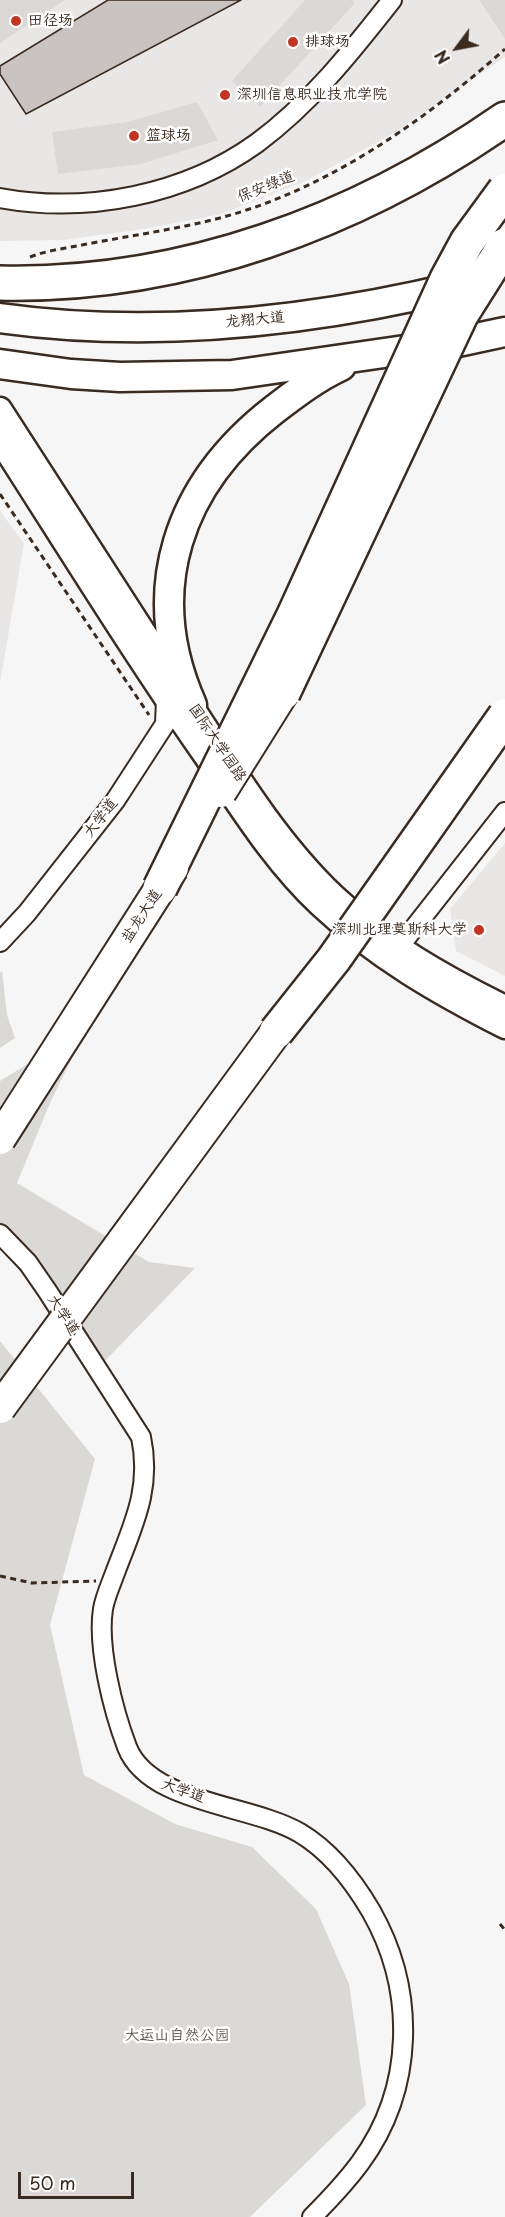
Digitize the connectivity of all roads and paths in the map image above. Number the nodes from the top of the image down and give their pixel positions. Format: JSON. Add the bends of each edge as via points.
{"nodes":[{"id":1,"x":392,"y":0,"type":"edge"},
{"id":2,"x":505,"y":49,"type":"edge"},
{"id":3,"x":505,"y":119,"type":"edge"},
{"id":4,"x":505,"y":190,"type":"edge"},
{"id":5,"x":0,"y":198,"type":"edge"},
{"id":6,"x":505,"y":245,"type":"edge"},
{"id":7,"x":26,"y":259,"type":"dead end"},
{"id":8,"x":505,"y":274,"type":"edge"},
{"id":9,"x":0,"y":284,"type":"edge"},
{"id":10,"x":0,"y":318,"type":"edge"},
{"id":11,"x":505,"y":332,"type":"edge"},
{"id":12,"x":371,"y":355,"type":"junction"},
{"id":13,"x":0,"y":364,"type":"edge"},
{"id":14,"x":0,"y":409,"type":"edge"},
{"id":15,"x":1,"y":443,"type":"edge"},
{"id":16,"x":0,"y":494,"type":"edge"},
{"id":17,"x":283,"y":693,"type":"joint"},
{"id":18,"x":179,"y":702,"type":"junction"},
{"id":19,"x":505,"y":716,"type":"edge"},
{"id":20,"x":160,"y":731,"type":"junction"},
{"id":21,"x":505,"y":812,"type":"edge"},
{"id":22,"x":160,"y":888,"type":"junction"},
{"id":23,"x":7,"y":931,"type":"edge"},
{"id":24,"x":0,"y":942,"type":"edge"},
{"id":25,"x":394,"y":953,"type":"junction"},
{"id":26,"x":505,"y":1007,"type":"edge"},
{"id":27,"x":505,"y":1027,"type":"edge"},
{"id":28,"x":276,"y":1032,"type":"joint"},
{"id":29,"x":0,"y":1139,"type":"edge"},
{"id":30,"x":0,"y":1234,"type":"edge"},
{"id":31,"x":0,"y":1408,"type":"edge"},
{"id":32,"x":0,"y":1576,"type":"edge"},
{"id":33,"x":112,"y":1581,"type":"junction"},
{"id":34,"x":500,"y":1924,"type":"dead end"},
{"id":35,"x":505,"y":1930,"type":"edge"},
{"id":36,"x":312,"y":2217,"type":"edge"}],
"edges":[{"from":1,"to":5,"type":"street","via":[[313,93],[257,143],[224,164],[187,181],[113,200],[68,204]]},
{"from":2,"to":7,"type":"path","name":"保安绿道","via":[[439,105],[381,144],[277,198],[216,219]]},
{"from":3,"to":9,"type":"highway","via":[[468,145],[358,205],[244,249],[101,278]]},
{"from":4,"to":22,"type":"highway","bridge":true,"via":[[467,242],[447,279],[294,615]]},
{"from":6,"to":17,"type":"highway","bridge":true,"via":[[461,315]]},
{"from":8,"to":10,"type":"main road","name":"龙翔大道","via":[[406,299],[262,320],[118,326]]},
{"from":11,"to":12,"type":"main road","via":[[453,344]]},
{"from":12,"to":13,"type":"main road","via":[[274,370],[176,377],[71,374]]},
{"from":12,"to":18,"type":"main road","via":[[311,383],[261,420],[216,467],[187,513],[173,559],[170,612]]},
{"from":14,"to":18,"type":"street","name":"国际大学园路"},
{"from":15,"to":18,"type":"street","name":"国际大学园路"},
{"from":16,"to":20,"type":"path"},
{"from":17,"to":22,"type":"highway","name":"盐龙大道","bridge":true},
{"from":18,"to":20,"type":"street","name":"大学道"},
{"from":18,"to":25,"type":"street","name":"国际大学园路","via":[[308,868]]},
{"from":19,"to":28,"type":"highway","bridge":true},
{"from":20,"to":23,"type":"street","name":"大学道","via":[[115,801]]},
{"from":21,"to":25,"type":"street"},
{"from":22,"to":29,"type":"highway","name":"盐龙大道","bridge":true},
{"from":23,"to":24,"type":"street","name":"大学道"},
{"from":25,"to":26,"type":"street","name":"国际大学园路"},
{"from":25,"to":27,"type":"street","name":"国际大学园路","via":[[458,1003]]},
{"from":28,"to":31,"type":"highway","bridge":true},
{"from":30,"to":33,"type":"street","name":"大学道","via":[[28,1263],[141,1437],[146,1461],[140,1510]]},
{"from":32,"to":33,"type":"path","via":[[32,1583]]},
{"from":33,"to":36,"type":"street","name":"大学道","via":[[103,1607],[101,1653],[128,1748],[140,1767],[156,1782],[258,1814],[309,1840],[333,1860],[360,1893],[386,1937],[399,1977],[403,2064],[391,2105],[361,2162]]},
{"from":34,"to":35,"type":"path"}]}
